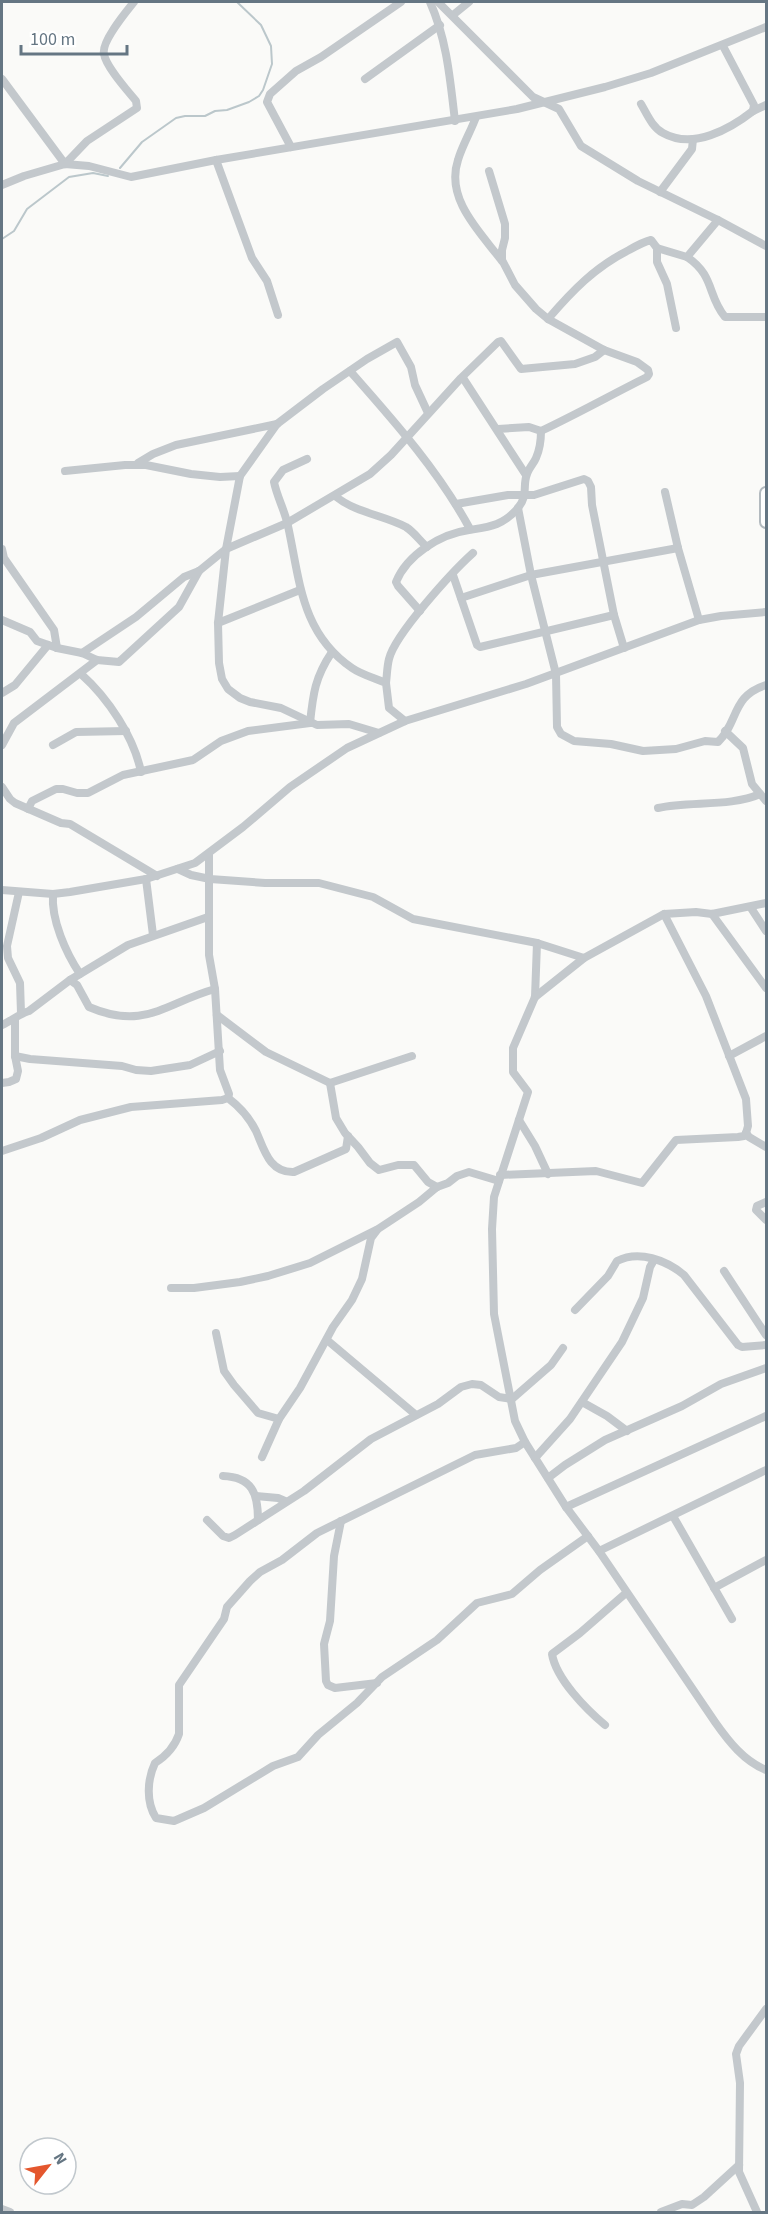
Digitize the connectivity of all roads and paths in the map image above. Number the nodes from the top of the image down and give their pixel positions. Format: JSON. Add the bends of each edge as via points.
{"nodes":[{"id":1,"x":134,"y":2,"type":"edge"},
{"id":2,"x":401,"y":2,"type":"edge"},
{"id":3,"x":430,"y":2,"type":"edge"},
{"id":4,"x":438,"y":2,"type":"edge"},
{"id":5,"x":469,"y":2,"type":"edge"},
{"id":6,"x":453,"y":15,"type":"junction"},
{"id":7,"x":440,"y":25,"type":"junction"},
{"id":8,"x":766,"y":27,"type":"edge"},
{"id":9,"x":723,"y":45,"type":"junction"},
{"id":10,"x":2,"y":79,"type":"edge"},
{"id":11,"x":365,"y":79,"type":"dead end"},
{"id":12,"x":546,"y":103,"type":"junction"},
{"id":13,"x":641,"y":104,"type":"dead end"},
{"id":14,"x":766,"y":105,"type":"edge"},
{"id":15,"x":753,"y":111,"type":"junction"},
{"id":16,"x":476,"y":117,"type":"junction"},
{"id":17,"x":455,"y":121,"type":"junction"},
{"id":18,"x":693,"y":139,"type":"junction"},
{"id":19,"x":291,"y":147,"type":"junction"},
{"id":20,"x":216,"y":160,"type":"junction"},
{"id":21,"x":65,"y":164,"type":"junction"},
{"id":22,"x":489,"y":171,"type":"dead end"},
{"id":23,"x":2,"y":185,"type":"edge"},
{"id":24,"x":660,"y":192,"type":"junction"},
{"id":25,"x":718,"y":220,"type":"junction"},
{"id":26,"x":766,"y":246,"type":"edge"},
{"id":27,"x":657,"y":248,"type":"junction"},
{"id":28,"x":687,"y":257,"type":"junction"},
{"id":29,"x":508,"y":270,"type":"junction"},
{"id":30,"x":278,"y":315,"type":"dead end"},
{"id":31,"x":766,"y":317,"type":"edge"},
{"id":32,"x":548,"y":319,"type":"junction"},
{"id":33,"x":676,"y":328,"type":"dead end"},
{"id":34,"x":604,"y":350,"type":"junction"},
{"id":35,"x":350,"y":371,"type":"junction"},
{"id":36,"x":464,"y":378,"type":"junction"},
{"id":37,"x":428,"y":413,"type":"junction"},
{"id":38,"x":277,"y":424,"type":"junction"},
{"id":39,"x":498,"y":429,"type":"junction"},
{"id":40,"x":541,"y":431,"type":"junction"},
{"id":41,"x":407,"y":435,"type":"junction"},
{"id":42,"x":307,"y":459,"type":"dead end"},
{"id":43,"x":136,"y":465,"type":"junction"},
{"id":44,"x":65,"y":471,"type":"dead end"},
{"id":45,"x":526,"y":475,"type":"junction"},
{"id":46,"x":240,"y":476,"type":"junction"},
{"id":47,"x":665,"y":492,"type":"dead end"},
{"id":48,"x":766,"y":493,"type":"edge"},
{"id":49,"x":526,"y":494,"type":"junction"},
{"id":50,"x":335,"y":496,"type":"junction"},
{"id":51,"x":456,"y":504,"type":"junction"},
{"id":52,"x":518,"y":508,"type":"junction"},
{"id":53,"x":766,"y":522,"type":"edge"},
{"id":54,"x":287,"y":523,"type":"junction"},
{"id":55,"x":470,"y":530,"type":"junction"},
{"id":56,"x":427,"y":547,"type":"junction"},
{"id":57,"x":678,"y":548,"type":"junction"},
{"id":58,"x":2,"y":549,"type":"edge"},
{"id":59,"x":226,"y":549,"type":"junction"},
{"id":60,"x":473,"y":553,"type":"dead end"},
{"id":61,"x":603,"y":561,"type":"junction"},
{"id":62,"x":199,"y":571,"type":"junction"},
{"id":63,"x":453,"y":575,"type":"junction"},
{"id":64,"x":531,"y":575,"type":"junction"},
{"id":65,"x":300,"y":590,"type":"junction"},
{"id":66,"x":461,"y":598,"type":"junction"},
{"id":67,"x":420,"y":610,"type":"junction"},
{"id":68,"x":766,"y":612,"type":"edge"},
{"id":69,"x":614,"y":615,"type":"junction"},
{"id":70,"x":2,"y":620,"type":"edge"},
{"id":71,"x":699,"y":621,"type":"junction"},
{"id":72,"x":218,"y":623,"type":"junction"},
{"id":73,"x":545,"y":632,"type":"junction"},
{"id":74,"x":48,"y":645,"type":"junction"},
{"id":75,"x":57,"y":648,"type":"junction"},
{"id":76,"x":624,"y":648,"type":"junction"},
{"id":77,"x":332,"y":652,"type":"junction"},
{"id":78,"x":82,"y":653,"type":"junction"},
{"id":79,"x":97,"y":660,"type":"junction"},
{"id":80,"x":81,"y":674,"type":"junction"},
{"id":81,"x":556,"y":674,"type":"junction"},
{"id":82,"x":386,"y":683,"type":"junction"},
{"id":83,"x":766,"y":685,"type":"edge"},
{"id":84,"x":2,"y":693,"type":"edge"},
{"id":85,"x":405,"y":721,"type":"junction"},
{"id":86,"x":310,"y":723,"type":"junction"},
{"id":87,"x":126,"y":731,"type":"junction"},
{"id":88,"x":725,"y":731,"type":"junction"},
{"id":89,"x":380,"y":733,"type":"junction"},
{"id":90,"x":2,"y":745,"type":"edge"},
{"id":91,"x":53,"y":745,"type":"dead end"},
{"id":92,"x":141,"y":772,"type":"junction"},
{"id":93,"x":2,"y":787,"type":"edge"},
{"id":94,"x":760,"y":794,"type":"junction"},
{"id":95,"x":766,"y":801,"type":"edge"},
{"id":96,"x":658,"y":808,"type":"dead end"},
{"id":97,"x":28,"y":809,"type":"junction"},
{"id":98,"x":209,"y":854,"type":"junction"},
{"id":99,"x":178,"y":869,"type":"junction"},
{"id":100,"x":157,"y":876,"type":"junction"},
{"id":101,"x":147,"y":879,"type":"junction"},
{"id":102,"x":210,"y":879,"type":"junction"},
{"id":103,"x":2,"y":890,"type":"edge"},
{"id":104,"x":19,"y":892,"type":"junction"},
{"id":105,"x":53,"y":894,"type":"junction"},
{"id":106,"x":766,"y":903,"type":"edge"},
{"id":107,"x":751,"y":908,"type":"junction"},
{"id":108,"x":664,"y":914,"type":"junction"},
{"id":109,"x":712,"y":914,"type":"junction"},
{"id":110,"x":208,"y":917,"type":"junction"},
{"id":111,"x":11,"y":929,"type":"junction"},
{"id":112,"x":766,"y":931,"type":"edge"},
{"id":113,"x":2,"y":934,"type":"edge"},
{"id":114,"x":153,"y":936,"type":"junction"},
{"id":115,"x":537,"y":943,"type":"junction"},
{"id":116,"x":584,"y":958,"type":"junction"},
{"id":117,"x":80,"y":974,"type":"junction"},
{"id":118,"x":70,"y":980,"type":"junction"},
{"id":119,"x":215,"y":988,"type":"junction"},
{"id":120,"x":766,"y":988,"type":"edge"},
{"id":121,"x":535,"y":997,"type":"junction"},
{"id":122,"x":217,"y":1015,"type":"junction"},
{"id":123,"x":18,"y":1016,"type":"junction"},
{"id":124,"x":2,"y":1025,"type":"edge"},
{"id":125,"x":766,"y":1036,"type":"edge"},
{"id":126,"x":220,"y":1051,"type":"junction"},
{"id":127,"x":15,"y":1056,"type":"junction"},
{"id":128,"x":412,"y":1056,"type":"dead end"},
{"id":129,"x":729,"y":1056,"type":"junction"},
{"id":130,"x":2,"y":1083,"type":"edge"},
{"id":131,"x":330,"y":1083,"type":"junction"},
{"id":132,"x":228,"y":1098,"type":"junction"},
{"id":133,"x":519,"y":1120,"type":"junction"},
{"id":134,"x":746,"y":1133,"type":"junction"},
{"id":135,"x":348,"y":1136,"type":"junction"},
{"id":136,"x":766,"y":1147,"type":"edge"},
{"id":137,"x":2,"y":1151,"type":"edge"},
{"id":138,"x":548,"y":1174,"type":"junction"},
{"id":139,"x":499,"y":1178,"type":"junction"},
{"id":140,"x":437,"y":1187,"type":"junction"},
{"id":141,"x":766,"y":1202,"type":"edge"},
{"id":142,"x":766,"y":1220,"type":"edge"},
{"id":143,"x":378,"y":1229,"type":"junction"},
{"id":144,"x":654,"y":1260,"type":"junction"},
{"id":145,"x":724,"y":1271,"type":"dead end"},
{"id":146,"x":171,"y":1288,"type":"dead end"},
{"id":147,"x":575,"y":1310,"type":"dead end"},
{"id":148,"x":216,"y":1333,"type":"dead end"},
{"id":149,"x":766,"y":1335,"type":"edge"},
{"id":150,"x":327,"y":1340,"type":"junction"},
{"id":151,"x":766,"y":1345,"type":"edge"},
{"id":152,"x":563,"y":1348,"type":"dead end"},
{"id":153,"x":766,"y":1368,"type":"edge"},
{"id":154,"x":512,"y":1399,"type":"junction"},
{"id":155,"x":582,"y":1402,"type":"junction"},
{"id":156,"x":417,"y":1415,"type":"junction"},
{"id":157,"x":766,"y":1416,"type":"edge"},
{"id":158,"x":279,"y":1419,"type":"junction"},
{"id":159,"x":627,"y":1431,"type":"junction"},
{"id":160,"x":525,"y":1442,"type":"junction"},
{"id":161,"x":262,"y":1457,"type":"dead end"},
{"id":162,"x":535,"y":1458,"type":"junction"},
{"id":163,"x":766,"y":1470,"type":"edge"},
{"id":164,"x":223,"y":1476,"type":"dead end"},
{"id":165,"x":548,"y":1478,"type":"junction"},
{"id":166,"x":256,"y":1496,"type":"junction"},
{"id":167,"x":285,"y":1501,"type":"junction"},
{"id":168,"x":566,"y":1506,"type":"junction"},
{"id":169,"x":673,"y":1516,"type":"junction"},
{"id":170,"x":207,"y":1520,"type":"dead end"},
{"id":171,"x":258,"y":1520,"type":"junction"},
{"id":172,"x":341,"y":1521,"type":"junction"},
{"id":173,"x":588,"y":1536,"type":"junction"},
{"id":174,"x":599,"y":1551,"type":"junction"},
{"id":175,"x":766,"y":1560,"type":"edge"},
{"id":176,"x":714,"y":1588,"type":"junction"},
{"id":177,"x":626,"y":1593,"type":"junction"},
{"id":178,"x":732,"y":1619,"type":"dead end"},
{"id":179,"x":377,"y":1683,"type":"junction"},
{"id":180,"x":606,"y":1725,"type":"dead end"},
{"id":181,"x":766,"y":1770,"type":"edge"},
{"id":182,"x":766,"y":2009,"type":"edge"},
{"id":183,"x":739,"y":2164,"type":"junction"},
{"id":184,"x":2,"y":2209,"type":"edge"},
{"id":185,"x":694,"y":2209,"type":"edge"},
{"id":186,"x":10,"y":2212,"type":"edge"},
{"id":187,"x":661,"y":2212,"type":"edge"},
{"id":188,"x":757,"y":2212,"type":"edge"}],
"edges":[{"from":1,"to":21,"type":"street","via":[[120,19],[103,53],[137,108],[87,141]]},
{"from":2,"to":19,"type":"street","via":[[296,71],[270,93],[267,102]]},
{"from":3,"to":7,"type":"street"},
{"from":4,"to":6,"type":"street"},
{"from":5,"to":6,"type":"street"},
{"from":6,"to":12,"type":"street","via":[[528,93]]},
{"from":7,"to":11,"type":"street"},
{"from":7,"to":17,"type":"street"},
{"from":8,"to":9,"type":"street"},
{"from":9,"to":12,"type":"street","via":[[651,73]]},
{"from":9,"to":15,"type":"street"},
{"from":10,"to":21,"type":"street"},
{"from":12,"to":16,"type":"street"},
{"from":12,"to":24,"type":"street","via":[[558,109],[581,146]]},
{"from":13,"to":18,"type":"street","via":[[663,134]]},
{"from":14,"to":15,"type":"street"},
{"from":15,"to":18,"type":"street","via":[[727,129]]},
{"from":16,"to":17,"type":"street"},
{"from":16,"to":29,"type":"street","via":[[458,159],[454,180],[462,206]]},
{"from":17,"to":19,"type":"street"},
{"from":18,"to":24,"type":"street","via":[[692,149]]},
{"from":19,"to":20,"type":"street"},
{"from":20,"to":21,"type":"street","via":[[131,177]]},
{"from":20,"to":30,"type":"street"},
{"from":21,"to":23,"type":"street"},
{"from":22,"to":29,"type":"street","via":[[505,224],[502,260]]},
{"from":24,"to":25,"type":"street"},
{"from":25,"to":26,"type":"street"},
{"from":25,"to":28,"type":"street"},
{"from":27,"to":28,"type":"street"},
{"from":27,"to":32,"type":"street","via":[[648,241],[610,259],[577,286]]},
{"from":27,"to":33,"type":"street","via":[[657,262],[667,284]]},
{"from":28,"to":31,"type":"street","via":[[702,268],[725,317]]},
{"from":29,"to":32,"type":"street","via":[[515,285]]},
{"from":32,"to":34,"type":"street"},
{"from":34,"to":36,"type":"street","via":[[575,364],[521,369],[501,341]]},
{"from":34,"to":40,"type":"street","via":[[637,362],[649,374]]},
{"from":35,"to":37,"type":"street","via":[[397,342]]},
{"from":35,"to":38,"type":"street"},
{"from":35,"to":41,"type":"street"},
{"from":36,"to":37,"type":"street"},
{"from":36,"to":39,"type":"street"},
{"from":37,"to":41,"type":"street"},
{"from":38,"to":43,"type":"street","via":[[176,445]]},
{"from":38,"to":46,"type":"street"},
{"from":39,"to":40,"type":"street","via":[[529,427]]},
{"from":39,"to":45,"type":"street"},
{"from":40,"to":45,"type":"street","via":[[536,459]]},
{"from":41,"to":50,"type":"street","via":[[370,474]]},
{"from":41,"to":51,"type":"street"},
{"from":42,"to":54,"type":"street","via":[[283,470],[274,482]]},
{"from":43,"to":44,"type":"street"},
{"from":43,"to":46,"type":"street","via":[[191,474]]},
{"from":45,"to":49,"type":"street"},
{"from":46,"to":59,"type":"street"},
{"from":47,"to":57,"type":"street"},
{"from":48,"to":53,"type":"main road"},
{"from":49,"to":51,"type":"street"},
{"from":49,"to":52,"type":"street"},
{"from":49,"to":61,"type":"street","via":[[588,481]]},
{"from":50,"to":54,"type":"street"},
{"from":50,"to":56,"type":"street","via":[[344,504],[404,526]]},
{"from":51,"to":55,"type":"street"},
{"from":52,"to":55,"type":"street","via":[[491,526]]},
{"from":52,"to":64,"type":"street"},
{"from":54,"to":59,"type":"street"},
{"from":54,"to":65,"type":"street"},
{"from":55,"to":56,"type":"street"},
{"from":56,"to":67,"type":"street","via":[[405,567],[396,582]]},
{"from":57,"to":61,"type":"street"},
{"from":57,"to":71,"type":"street"},
{"from":58,"to":75,"type":"street","via":[[4,558],[54,630]]},
{"from":59,"to":62,"type":"street"},
{"from":59,"to":72,"type":"street"},
{"from":60,"to":63,"type":"street"},
{"from":61,"to":64,"type":"street"},
{"from":61,"to":69,"type":"street"},
{"from":62,"to":78,"type":"street","via":[[184,577],[136,617]]},
{"from":62,"to":79,"type":"street","via":[[179,607],[119,662]]},
{"from":63,"to":66,"type":"street"},
{"from":63,"to":67,"type":"street"},
{"from":64,"to":66,"type":"street"},
{"from":64,"to":73,"type":"street"},
{"from":65,"to":72,"type":"street"},
{"from":65,"to":77,"type":"street","via":[[308,615]]},
{"from":66,"to":73,"type":"street","via":[[480,647]]},
{"from":67,"to":82,"type":"street","via":[[394,647]]},
{"from":68,"to":71,"type":"street"},
{"from":69,"to":73,"type":"street"},
{"from":69,"to":76,"type":"street"},
{"from":70,"to":74,"type":"street"},
{"from":71,"to":76,"type":"street"},
{"from":72,"to":86,"type":"street","via":[[219,663],[228,689],[240,698],[281,708]]},
{"from":73,"to":81,"type":"street"},
{"from":74,"to":75,"type":"street"},
{"from":74,"to":84,"type":"street","via":[[21,678]]},
{"from":75,"to":78,"type":"street"},
{"from":76,"to":81,"type":"street"},
{"from":77,"to":82,"type":"street","via":[[354,669]]},
{"from":77,"to":86,"type":"street","via":[[323,664],[312,695]]},
{"from":78,"to":79,"type":"street"},
{"from":79,"to":80,"type":"street"},
{"from":80,"to":87,"type":"street","via":[[102,695]]},
{"from":80,"to":90,"type":"street","via":[[14,723]]},
{"from":81,"to":85,"type":"street"},
{"from":81,"to":88,"type":"street","via":[[557,727],[574,741],[659,751],[718,742]]},
{"from":82,"to":85,"type":"street","via":[[389,708]]},
{"from":83,"to":88,"type":"street","via":[[744,698]]},
{"from":85,"to":89,"type":"street"},
{"from":86,"to":89,"type":"street","via":[[349,724]]},
{"from":86,"to":92,"type":"street","via":[[248,730],[221,741],[193,760]]},
{"from":87,"to":91,"type":"street","via":[[76,732]]},
{"from":87,"to":92,"type":"street"},
{"from":88,"to":94,"type":"street","via":[[742,748],[751,781]]},
{"from":89,"to":98,"type":"street","via":[[316,767]]},
{"from":92,"to":97,"type":"street","via":[[123,775],[88,793],[56,789],[36,798]]},
{"from":93,"to":97,"type":"street","via":[[10,799]]},
{"from":94,"to":95,"type":"street"},
{"from":94,"to":96,"type":"street","via":[[741,800],[688,802]]},
{"from":97,"to":100,"type":"street","via":[[70,824]]},
{"from":98,"to":99,"type":"street"},
{"from":98,"to":102,"type":"street"},
{"from":99,"to":100,"type":"street"},
{"from":99,"to":102,"type":"street"},
{"from":100,"to":101,"type":"street"},
{"from":101,"to":105,"type":"street"},
{"from":101,"to":114,"type":"street"},
{"from":102,"to":110,"type":"street"},
{"from":102,"to":115,"type":"street","via":[[319,884],[373,897],[413,919]]},
{"from":103,"to":104,"type":"street"},
{"from":104,"to":105,"type":"street"},
{"from":104,"to":111,"type":"street"},
{"from":105,"to":117,"type":"street","via":[[64,943]]},
{"from":106,"to":107,"type":"street"},
{"from":107,"to":109,"type":"street"},
{"from":107,"to":112,"type":"street"},
{"from":108,"to":109,"type":"street"},
{"from":108,"to":116,"type":"street"},
{"from":108,"to":129,"type":"street","via":[[706,996]]},
{"from":109,"to":120,"type":"street"},
{"from":110,"to":114,"type":"street"},
{"from":110,"to":119,"type":"street"},
{"from":111,"to":113,"type":"street"},
{"from":111,"to":123,"type":"street","via":[[7,946],[8,958],[20,983]]},
{"from":114,"to":117,"type":"street","via":[[128,945]]},
{"from":115,"to":116,"type":"street"},
{"from":115,"to":121,"type":"street"},
{"from":116,"to":121,"type":"street"},
{"from":117,"to":118,"type":"street"},
{"from":118,"to":119,"type":"street","via":[[89,1007],[126,1018],[160,1011]]},
{"from":118,"to":123,"type":"street"},
{"from":119,"to":122,"type":"street"},
{"from":121,"to":133,"type":"street","via":[[513,1048],[513,1072],[528,1092]]},
{"from":122,"to":126,"type":"street"},
{"from":122,"to":131,"type":"street","via":[[266,1052]]},
{"from":123,"to":124,"type":"street"},
{"from":123,"to":127,"type":"street"},
{"from":125,"to":129,"type":"street"},
{"from":126,"to":127,"type":"street","via":[[190,1065],[151,1071]]},
{"from":126,"to":132,"type":"street","via":[[220,1070]]},
{"from":127,"to":130,"type":"street","via":[[16,1079]]},
{"from":128,"to":131,"type":"street"},
{"from":129,"to":134,"type":"street","via":[[746,1099]]},
{"from":131,"to":135,"type":"street","via":[[336,1118]]},
{"from":132,"to":135,"type":"street","via":[[243,1110],[271,1163],[285,1173],[346,1149]]},
{"from":132,"to":137,"type":"street","via":[[131,1107],[80,1120]]},
{"from":133,"to":138,"type":"street"},
{"from":133,"to":139,"type":"street"},
{"from":134,"to":136,"type":"street"},
{"from":134,"to":138,"type":"street","via":[[738,1137],[676,1140],[642,1183],[596,1171]]},
{"from":135,"to":140,"type":"street","via":[[379,1170],[414,1165]]},
{"from":138,"to":139,"type":"street"},
{"from":139,"to":140,"type":"street","via":[[469,1172]]},
{"from":139,"to":154,"type":"street","via":[[492,1229],[494,1314]]},
{"from":140,"to":143,"type":"street"},
{"from":141,"to":142,"type":"street","via":[[756,1210]]},
{"from":143,"to":146,"type":"street","via":[[310,1263],[268,1276]]},
{"from":143,"to":150,"type":"street","via":[[371,1238],[362,1279]]},
{"from":144,"to":147,"type":"street","via":[[641,1256],[617,1261]]},
{"from":144,"to":151,"type":"street","via":[[675,1267],[684,1275],[738,1345]]},
{"from":144,"to":155,"type":"street","via":[[643,1298],[622,1342]]},
{"from":145,"to":149,"type":"street"},
{"from":148,"to":158,"type":"street","via":[[225,1371],[234,1385],[258,1413]]},
{"from":150,"to":156,"type":"street"},
{"from":150,"to":158,"type":"street"},
{"from":152,"to":154,"type":"street","via":[[551,1365]]},
{"from":153,"to":159,"type":"street","via":[[721,1384]]},
{"from":154,"to":156,"type":"street","via":[[472,1384]]},
{"from":154,"to":160,"type":"street","via":[[515,1421]]},
{"from":155,"to":159,"type":"street"},
{"from":155,"to":162,"type":"street"},
{"from":156,"to":167,"type":"street","via":[[370,1439],[304,1491]]},
{"from":157,"to":168,"type":"street"},
{"from":158,"to":161,"type":"street"},
{"from":159,"to":165,"type":"street","via":[[582,1454]]},
{"from":160,"to":162,"type":"street"},
{"from":160,"to":172,"type":"street","via":[[516,1448],[475,1455]]},
{"from":162,"to":165,"type":"street"},
{"from":163,"to":169,"type":"street"},
{"from":164,"to":166,"type":"street","via":[[245,1480]]},
{"from":165,"to":168,"type":"street"},
{"from":166,"to":167,"type":"street"},
{"from":166,"to":171,"type":"street"},
{"from":167,"to":171,"type":"street"},
{"from":168,"to":173,"type":"street"},
{"from":169,"to":174,"type":"street"},
{"from":169,"to":176,"type":"street"},
{"from":170,"to":171,"type":"street","via":[[229,1538]]},
{"from":172,"to":179,"type":"street","via":[[324,1644],[326,1681],[335,1688]]},
{"from":172,"to":179,"type":"street","via":[[260,1572],[227,1607],[211,1641],[179,1685],[179,1734],[165,1757],[153,1767],[150,1809],[156,1818],[174,1821],[204,1808],[273,1766],[298,1757]]},
{"from":173,"to":174,"type":"street"},
{"from":173,"to":179,"type":"street","via":[[512,1594],[477,1603],[437,1641]]},
{"from":174,"to":177,"type":"street"},
{"from":175,"to":176,"type":"street"},
{"from":176,"to":178,"type":"street"},
{"from":177,"to":180,"type":"street","via":[[552,1654],[552,1660],[585,1709]]},
{"from":177,"to":181,"type":"street","via":[[727,1738],[752,1764]]},
{"from":182,"to":183,"type":"street","via":[[736,2054],[740,2083]]},
{"from":183,"to":185,"type":"street"},
{"from":183,"to":188,"type":"street","via":[[741,2180]]},
{"from":184,"to":186,"type":"street"},
{"from":185,"to":187,"type":"street","via":[[682,2204]]}]}
